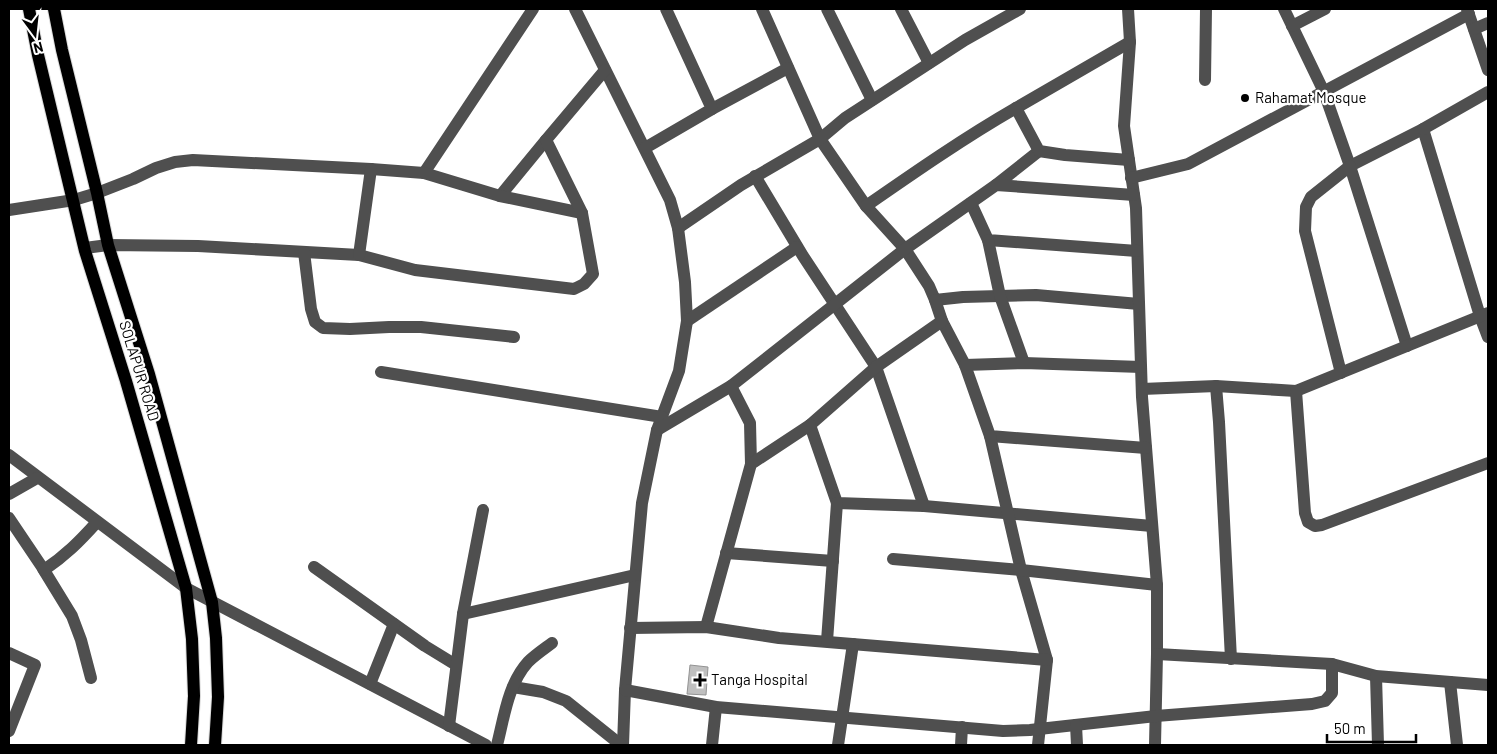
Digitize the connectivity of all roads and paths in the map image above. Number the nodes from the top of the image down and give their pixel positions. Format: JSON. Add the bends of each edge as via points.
{"nodes":[{"id":1,"x":29,"y":9,"type":"edge"},
{"id":2,"x":54,"y":9,"type":"edge"},
{"id":3,"x":533,"y":9,"type":"edge"},
{"id":4,"x":575,"y":9,"type":"edge"},
{"id":5,"x":666,"y":9,"type":"edge"},
{"id":6,"x":762,"y":9,"type":"edge"},
{"id":7,"x":827,"y":9,"type":"edge"},
{"id":8,"x":901,"y":9,"type":"edge"},
{"id":9,"x":1020,"y":9,"type":"edge"},
{"id":10,"x":1128,"y":9,"type":"edge"},
{"id":11,"x":1206,"y":9,"type":"edge"},
{"id":12,"x":1284,"y":9,"type":"edge"},
{"id":13,"x":1325,"y":9,"type":"edge"},
{"id":14,"x":1468,"y":11,"type":"edge"},
{"id":15,"x":1488,"y":23,"type":"edge"},
{"id":16,"x":1292,"y":26,"type":"junction"},
{"id":17,"x":1474,"y":28,"type":"junction"},
{"id":18,"x":1130,"y":42,"type":"junction"},
{"id":19,"x":930,"y":63,"type":"junction"},
{"id":20,"x":788,"y":68,"type":"junction"},
{"id":21,"x":605,"y":70,"type":"junction"},
{"id":22,"x":1488,"y":70,"type":"edge"},
{"id":23,"x":1205,"y":80,"type":"dead end"},
{"id":24,"x":1324,"y":92,"type":"junction"},
{"id":25,"x":1488,"y":92,"type":"edge"},
{"id":26,"x":872,"y":100,"type":"junction"},
{"id":27,"x":1016,"y":108,"type":"junction"},
{"id":28,"x":712,"y":110,"type":"junction"},
{"id":29,"x":1423,"y":129,"type":"junction"},
{"id":30,"x":546,"y":140,"type":"junction"},
{"id":31,"x":820,"y":140,"type":"junction"},
{"id":32,"x":645,"y":148,"type":"junction"},
{"id":33,"x":1039,"y":152,"type":"junction"},
{"id":34,"x":1129,"y":160,"type":"junction"},
{"id":35,"x":1350,"y":166,"type":"junction"},
{"id":36,"x":372,"y":169,"type":"junction"},
{"id":37,"x":424,"y":173,"type":"junction"},
{"id":38,"x":755,"y":176,"type":"junction"},
{"id":39,"x":1131,"y":178,"type":"junction"},
{"id":40,"x":996,"y":186,"type":"junction"},
{"id":41,"x":97,"y":193,"type":"junction"},
{"id":42,"x":1134,"y":195,"type":"junction"},
{"id":43,"x":500,"y":196,"type":"junction"},
{"id":44,"x":74,"y":200,"type":"junction"},
{"id":45,"x":971,"y":203,"type":"junction"},
{"id":46,"x":866,"y":206,"type":"junction"},
{"id":47,"x":9,"y":210,"type":"edge"},
{"id":48,"x":582,"y":213,"type":"junction"},
{"id":49,"x":678,"y":228,"type":"junction"},
{"id":50,"x":988,"y":240,"type":"junction"},
{"id":51,"x":108,"y":245,"type":"junction"},
{"id":52,"x":798,"y":247,"type":"junction"},
{"id":53,"x":85,"y":248,"type":"junction"},
{"id":54,"x":905,"y":249,"type":"junction"},
{"id":55,"x":1137,"y":251,"type":"junction"},
{"id":56,"x":304,"y":252,"type":"junction"},
{"id":57,"x":359,"y":255,"type":"junction"},
{"id":58,"x":1000,"y":296,"type":"junction"},
{"id":59,"x":935,"y":300,"type":"junction"},
{"id":60,"x":835,"y":304,"type":"junction"},
{"id":61,"x":1139,"y":304,"type":"junction"},
{"id":62,"x":1484,"y":315,"type":"edge"},
{"id":63,"x":687,"y":321,"type":"junction"},
{"id":64,"x":942,"y":321,"type":"junction"},
{"id":65,"x":514,"y":337,"type":"dead end"},
{"id":66,"x":1488,"y":337,"type":"edge"},
{"id":67,"x":1407,"y":346,"type":"junction"},
{"id":68,"x":1024,"y":363,"type":"junction"},
{"id":69,"x":965,"y":365,"type":"junction"},
{"id":70,"x":876,"y":367,"type":"junction"},
{"id":71,"x":1141,"y":367,"type":"junction"},
{"id":72,"x":381,"y":372,"type":"dead end"},
{"id":73,"x":1341,"y":372,"type":"junction"},
{"id":74,"x":731,"y":386,"type":"junction"},
{"id":75,"x":1216,"y":386,"type":"junction"},
{"id":76,"x":1142,"y":389,"type":"junction"},
{"id":77,"x":1296,"y":391,"type":"junction"},
{"id":78,"x":662,"y":417,"type":"junction"},
{"id":79,"x":810,"y":425,"type":"junction"},
{"id":80,"x":657,"y":430,"type":"junction"},
{"id":81,"x":990,"y":436,"type":"junction"},
{"id":82,"x":1146,"y":448,"type":"junction"},
{"id":83,"x":9,"y":455,"type":"edge"},
{"id":84,"x":1488,"y":462,"type":"edge"},
{"id":85,"x":751,"y":464,"type":"junction"},
{"id":86,"x":37,"y":478,"type":"junction"},
{"id":87,"x":9,"y":494,"type":"edge"},
{"id":88,"x":837,"y":503,"type":"junction"},
{"id":89,"x":924,"y":506,"type":"junction"},
{"id":90,"x":483,"y":510,"type":"dead end"},
{"id":91,"x":1007,"y":514,"type":"junction"},
{"id":92,"x":9,"y":518,"type":"edge"},
{"id":93,"x":97,"y":522,"type":"junction"},
{"id":94,"x":1152,"y":526,"type":"junction"},
{"id":95,"x":726,"y":553,"type":"junction"},
{"id":96,"x":893,"y":559,"type":"dead end"},
{"id":97,"x":832,"y":561,"type":"junction"},
{"id":98,"x":314,"y":567,"type":"dead end"},
{"id":99,"x":44,"y":570,"type":"junction"},
{"id":100,"x":1021,"y":570,"type":"junction"},
{"id":101,"x":635,"y":575,"type":"junction"},
{"id":102,"x":1157,"y":585,"type":"junction"},
{"id":103,"x":186,"y":588,"type":"junction"},
{"id":104,"x":212,"y":602,"type":"junction"},
{"id":105,"x":463,"y":614,"type":"junction"},
{"id":106,"x":394,"y":624,"type":"junction"},
{"id":107,"x":706,"y":627,"type":"junction"},
{"id":108,"x":630,"y":628,"type":"junction"},
{"id":109,"x":827,"y":641,"type":"junction"},
{"id":110,"x":552,"y":643,"type":"dead end"},
{"id":111,"x":853,"y":644,"type":"junction"},
{"id":112,"x":9,"y":653,"type":"edge"},
{"id":113,"x":1157,"y":654,"type":"junction"},
{"id":114,"x":1231,"y":658,"type":"junction"},
{"id":115,"x":1047,"y":660,"type":"junction"},
{"id":116,"x":1332,"y":664,"type":"junction"},
{"id":117,"x":456,"y":665,"type":"junction"},
{"id":118,"x":1376,"y":676,"type":"junction"},
{"id":119,"x":91,"y":678,"type":"dead end"},
{"id":120,"x":1450,"y":682,"type":"junction"},
{"id":121,"x":370,"y":684,"type":"junction"},
{"id":122,"x":1488,"y":685,"type":"edge"},
{"id":123,"x":513,"y":687,"type":"junction"},
{"id":124,"x":625,"y":690,"type":"junction"},
{"id":125,"x":716,"y":707,"type":"junction"},
{"id":126,"x":1156,"y":716,"type":"junction"},
{"id":127,"x":842,"y":717,"type":"junction"},
{"id":128,"x":1076,"y":725,"type":"junction"},
{"id":129,"x":449,"y":726,"type":"junction"},
{"id":130,"x":962,"y":727,"type":"junction"},
{"id":131,"x":1040,"y":729,"type":"junction"},
{"id":132,"x":9,"y":731,"type":"edge"},
{"id":133,"x":191,"y":745,"type":"edge"},
{"id":134,"x":215,"y":745,"type":"edge"},
{"id":135,"x":486,"y":745,"type":"edge"},
{"id":136,"x":497,"y":745,"type":"edge"},
{"id":137,"x":622,"y":745,"type":"edge"},
{"id":138,"x":712,"y":745,"type":"edge"},
{"id":139,"x":838,"y":745,"type":"edge"},
{"id":140,"x":960,"y":745,"type":"edge"},
{"id":141,"x":1038,"y":745,"type":"edge"},
{"id":142,"x":1077,"y":745,"type":"edge"},
{"id":143,"x":1156,"y":745,"type":"edge"},
{"id":144,"x":1378,"y":745,"type":"edge"},
{"id":145,"x":1457,"y":745,"type":"edge"}],
"edges":[{"from":1,"to":44,"type":"main road","name":"SOLAPUR ROAD"},
{"from":2,"to":41,"type":"main road","name":"SOLAPUR ROAD"},
{"from":3,"to":37,"type":"street"},
{"from":4,"to":21,"type":"street"},
{"from":5,"to":28,"type":"street"},
{"from":6,"to":20,"type":"street"},
{"from":7,"to":26,"type":"street"},
{"from":8,"to":19,"type":"street"},
{"from":9,"to":19,"type":"street"},
{"from":10,"to":18,"type":"street"},
{"from":11,"to":23,"type":"street"},
{"from":12,"to":16,"type":"street"},
{"from":13,"to":16,"type":"street"},
{"from":14,"to":17,"type":"street"},
{"from":14,"to":24,"type":"street"},
{"from":15,"to":17,"type":"street"},
{"from":16,"to":24,"type":"street"},
{"from":17,"to":22,"type":"street"},
{"from":18,"to":27,"type":"street"},
{"from":18,"to":34,"type":"street","via":[[1124,126]]},
{"from":19,"to":26,"type":"street"},
{"from":20,"to":28,"type":"street"},
{"from":20,"to":31,"type":"street"},
{"from":21,"to":30,"type":"street"},
{"from":21,"to":32,"type":"street"},
{"from":24,"to":35,"type":"street"},
{"from":24,"to":39,"type":"street","via":[[1188,164]]},
{"from":25,"to":29,"type":"street"},
{"from":26,"to":31,"type":"street"},
{"from":27,"to":33,"type":"street"},
{"from":27,"to":46,"type":"street"},
{"from":28,"to":32,"type":"street"},
{"from":29,"to":35,"type":"street"},
{"from":29,"to":62,"type":"street"},
{"from":30,"to":43,"type":"street"},
{"from":30,"to":48,"type":"street"},
{"from":31,"to":38,"type":"street"},
{"from":31,"to":46,"type":"street"},
{"from":32,"to":49,"type":"street","via":[[670,200]]},
{"from":33,"to":34,"type":"street"},
{"from":33,"to":40,"type":"street"},
{"from":34,"to":39,"type":"street"},
{"from":35,"to":67,"type":"street"},
{"from":35,"to":73,"type":"street","via":[[1311,197],[1306,207],[1305,231]]},
{"from":36,"to":37,"type":"street"},
{"from":36,"to":41,"type":"street","via":[[193,160],[156,168]]},
{"from":36,"to":57,"type":"street"},
{"from":37,"to":43,"type":"street"},
{"from":38,"to":49,"type":"street"},
{"from":38,"to":52,"type":"street"},
{"from":39,"to":42,"type":"street"},
{"from":40,"to":42,"type":"street"},
{"from":40,"to":45,"type":"street"},
{"from":41,"to":44,"type":"street"},
{"from":41,"to":51,"type":"main road","name":"SOLAPUR ROAD"},
{"from":42,"to":55,"type":"street"},
{"from":43,"to":48,"type":"street"},
{"from":44,"to":47,"type":"street"},
{"from":44,"to":53,"type":"main road","name":"SOLAPUR ROAD"},
{"from":45,"to":50,"type":"street"},
{"from":45,"to":54,"type":"street"},
{"from":46,"to":54,"type":"street"},
{"from":48,"to":57,"type":"street","via":[[593,274],[574,289],[415,270]]},
{"from":49,"to":63,"type":"street"},
{"from":50,"to":55,"type":"street"},
{"from":50,"to":58,"type":"street"},
{"from":51,"to":53,"type":"street"},
{"from":51,"to":56,"type":"street"},
{"from":51,"to":104,"type":"main road","name":"SOLAPUR ROAD","via":[[149,374]]},
{"from":52,"to":60,"type":"street"},
{"from":52,"to":63,"type":"street"},
{"from":53,"to":103,"type":"main road","name":"SOLAPUR ROAD"},
{"from":54,"to":59,"type":"street"},
{"from":54,"to":60,"type":"street"},
{"from":55,"to":61,"type":"street"},
{"from":56,"to":57,"type":"street"},
{"from":56,"to":65,"type":"street","via":[[311,309],[315,322],[323,328],[421,327]]},
{"from":58,"to":59,"type":"street"},
{"from":58,"to":61,"type":"street","via":[[1036,295]]},
{"from":58,"to":68,"type":"street"},
{"from":59,"to":64,"type":"street"},
{"from":60,"to":70,"type":"street"},
{"from":60,"to":74,"type":"street"},
{"from":61,"to":71,"type":"street"},
{"from":62,"to":66,"type":"street"},
{"from":62,"to":67,"type":"street"},
{"from":63,"to":78,"type":"street","via":[[679,371]]},
{"from":64,"to":69,"type":"street"},
{"from":64,"to":70,"type":"street"},
{"from":67,"to":73,"type":"street"},
{"from":68,"to":69,"type":"street"},
{"from":68,"to":71,"type":"street"},
{"from":69,"to":81,"type":"street"},
{"from":70,"to":79,"type":"street"},
{"from":70,"to":89,"type":"street"},
{"from":71,"to":76,"type":"street"},
{"from":72,"to":78,"type":"street"},
{"from":73,"to":77,"type":"street"},
{"from":74,"to":80,"type":"street"},
{"from":74,"to":85,"type":"street","via":[[750,423]]},
{"from":75,"to":76,"type":"street"},
{"from":75,"to":77,"type":"street"},
{"from":75,"to":114,"type":"street"},
{"from":76,"to":82,"type":"street"},
{"from":77,"to":84,"type":"street","via":[[1305,513],[1308,522],[1315,526]]},
{"from":78,"to":80,"type":"street"},
{"from":79,"to":85,"type":"street"},
{"from":79,"to":88,"type":"street"},
{"from":80,"to":101,"type":"street","via":[[642,503]]},
{"from":81,"to":82,"type":"street"},
{"from":81,"to":91,"type":"street"},
{"from":82,"to":94,"type":"street"},
{"from":83,"to":86,"type":"street"},
{"from":85,"to":95,"type":"street"},
{"from":86,"to":87,"type":"street"},
{"from":86,"to":93,"type":"street"},
{"from":88,"to":89,"type":"street"},
{"from":88,"to":97,"type":"street"},
{"from":89,"to":91,"type":"street"},
{"from":90,"to":105,"type":"street"},
{"from":91,"to":94,"type":"street"},
{"from":91,"to":100,"type":"street"},
{"from":92,"to":99,"type":"street"},
{"from":93,"to":99,"type":"street","via":[[73,549]]},
{"from":93,"to":103,"type":"street"},
{"from":94,"to":102,"type":"street"},
{"from":95,"to":97,"type":"street"},
{"from":95,"to":107,"type":"street"},
{"from":96,"to":100,"type":"street"},
{"from":97,"to":109,"type":"street"},
{"from":98,"to":106,"type":"street"},
{"from":99,"to":119,"type":"street","via":[[72,616]]},
{"from":100,"to":102,"type":"street"},
{"from":100,"to":115,"type":"street"},
{"from":101,"to":105,"type":"street"},
{"from":101,"to":108,"type":"street"},
{"from":102,"to":113,"type":"street"},
{"from":103,"to":104,"type":"street"},
{"from":103,"to":133,"type":"main road","name":"SOLAPUR ROAD","via":[[194,696]]},
{"from":104,"to":121,"type":"street"},
{"from":104,"to":134,"type":"main road","name":"SOLAPUR ROAD","via":[[218,696]]},
{"from":105,"to":117,"type":"street"},
{"from":106,"to":117,"type":"street"},
{"from":106,"to":121,"type":"street"},
{"from":107,"to":108,"type":"street"},
{"from":107,"to":109,"type":"street","via":[[779,638]]},
{"from":108,"to":124,"type":"street"},
{"from":109,"to":111,"type":"street"},
{"from":110,"to":123,"type":"street","via":[[527,663]]},
{"from":111,"to":115,"type":"street"},
{"from":111,"to":127,"type":"street"},
{"from":112,"to":132,"type":"street","via":[[36,666]]},
{"from":113,"to":114,"type":"street"},
{"from":113,"to":126,"type":"street"},
{"from":114,"to":116,"type":"street"},
{"from":115,"to":131,"type":"street"},
{"from":116,"to":118,"type":"street"},
{"from":116,"to":126,"type":"street","via":[[1332,693],[1325,701]]},
{"from":117,"to":129,"type":"street"},
{"from":118,"to":120,"type":"street"},
{"from":118,"to":144,"type":"street"},
{"from":120,"to":122,"type":"street"},
{"from":120,"to":145,"type":"street"},
{"from":121,"to":129,"type":"street"},
{"from":123,"to":136,"type":"street"},
{"from":123,"to":137,"type":"street","via":[[543,692],[566,701]]},
{"from":124,"to":125,"type":"street"},
{"from":124,"to":137,"type":"street"},
{"from":125,"to":127,"type":"street"},
{"from":125,"to":138,"type":"street"},
{"from":126,"to":128,"type":"street"},
{"from":126,"to":143,"type":"street"},
{"from":127,"to":130,"type":"street"},
{"from":127,"to":139,"type":"street"},
{"from":128,"to":131,"type":"street"},
{"from":128,"to":142,"type":"street"},
{"from":129,"to":135,"type":"street"},
{"from":130,"to":131,"type":"street","via":[[1003,731]]},
{"from":130,"to":140,"type":"street"},
{"from":131,"to":141,"type":"street"}]}
